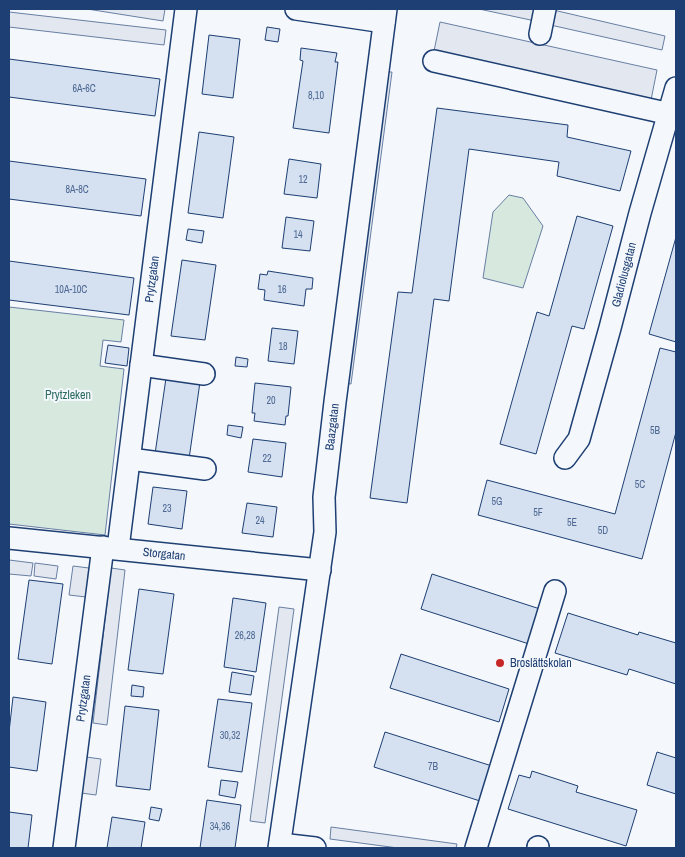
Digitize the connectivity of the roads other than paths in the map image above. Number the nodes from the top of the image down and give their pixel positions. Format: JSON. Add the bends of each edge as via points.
{"nodes":[{"id":1,"x":186,"y":9,"type":"edge"},
{"id":2,"x":296,"y":9,"type":"edge"},
{"id":3,"x":545,"y":9,"type":"edge"},
{"id":4,"x":385,"y":15,"type":"edge"},
{"id":5,"x":540,"y":34,"type":"dead end"},
{"id":6,"x":434,"y":61,"type":"dead end"},
{"id":7,"x":673,"y":103,"type":"edge"},
{"id":8,"x":141,"y":365,"type":"junction"},
{"id":9,"x":204,"y":374,"type":"dead end"},
{"id":10,"x":565,"y":458,"type":"dead end"},
{"id":11,"x":130,"y":459,"type":"junction"},
{"id":12,"x":205,"y":469,"type":"dead end"},
{"id":13,"x":9,"y":538,"type":"edge"},
{"id":14,"x":110,"y":548,"type":"junction"},
{"id":15,"x":320,"y":570,"type":"junction"},
{"id":16,"x":555,"y":591,"type":"dead end"},
{"id":17,"x":280,"y":846,"type":"edge"},
{"id":18,"x":64,"y":848,"type":"edge"},
{"id":19,"x":315,"y":848,"type":"edge"},
{"id":20,"x":476,"y":848,"type":"edge"}],
"edges":[{"from":1,"to":8,"type":"street","name":"Prytzgatan"},
{"from":2,"to":4,"type":"street"},
{"from":3,"to":5,"type":"street"},
{"from":4,"to":15,"type":"street","name":"Baazgatan","via":[[324,497],[326,532]]},
{"from":6,"to":7,"type":"street"},
{"from":7,"to":10,"type":"street","name":"Gladiolusgatan","via":[[579,439]]},
{"from":8,"to":9,"type":"street"},
{"from":8,"to":11,"type":"street","name":"Prytzgatan"},
{"from":11,"to":12,"type":"street"},
{"from":11,"to":14,"type":"street","name":"Prytzgatan"},
{"from":13,"to":14,"type":"street","name":"Storgatan"},
{"from":14,"to":15,"type":"street","name":"Storgatan"},
{"from":14,"to":18,"type":"street","name":"Prytzgatan"},
{"from":15,"to":17,"type":"street","name":"Baazgatan"},
{"from":16,"to":20,"type":"street"},
{"from":17,"to":19,"type":"street","name":"Baazgatan"}]}
